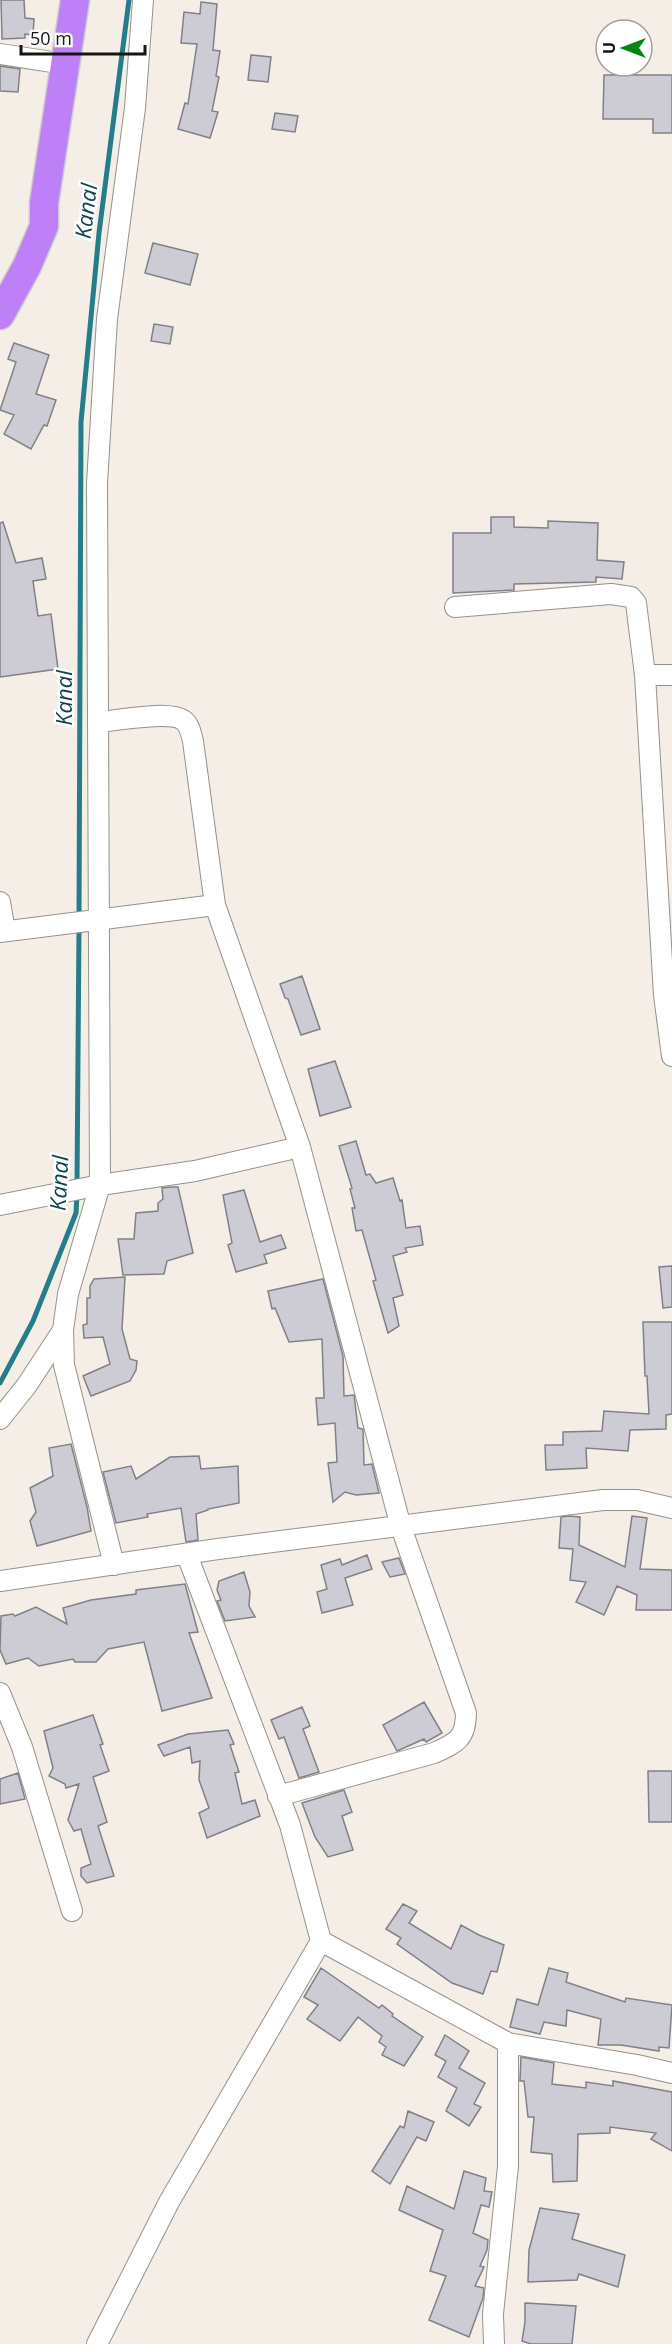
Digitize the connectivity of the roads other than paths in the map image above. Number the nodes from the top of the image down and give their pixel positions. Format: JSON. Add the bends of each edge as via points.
{"nodes":[{"id":1,"x":75,"y":0,"type":"edge"},
{"id":2,"x":89,"y":0,"type":"edge"},
{"id":3,"x":143,"y":0,"type":"edge"},
{"id":4,"x":0,"y":54,"type":"edge"},
{"id":5,"x":65,"y":64,"type":"junction"},
{"id":6,"x":45,"y":226,"type":"junction"},
{"id":7,"x":0,"y":315,"type":"edge"},
{"id":8,"x":455,"y":607,"type":"dead end"},
{"id":9,"x":645,"y":675,"type":"junction"},
{"id":10,"x":672,"y":675,"type":"edge"},
{"id":11,"x":98,"y":722,"type":"junction"},
{"id":12,"x":0,"y":902,"type":"edge"},
{"id":13,"x":215,"y":906,"type":"junction"},
{"id":14,"x":92,"y":921,"type":"junction"},
{"id":15,"x":3,"y":932,"type":"edge"},
{"id":16,"x":668,"y":995,"type":"edge"},
{"id":17,"x":672,"y":1056,"type":"edge"},
{"id":18,"x":300,"y":1147,"type":"junction"},
{"id":19,"x":92,"y":1186,"type":"junction"},
{"id":20,"x":0,"y":1205,"type":"edge"},
{"id":21,"x":63,"y":1329,"type":"junction"},
{"id":22,"x":0,"y":1419,"type":"edge"},
{"id":23,"x":672,"y":1508,"type":"edge"},
{"id":24,"x":401,"y":1527,"type":"junction"},
{"id":25,"x":187,"y":1555,"type":"junction"},
{"id":26,"x":114,"y":1565,"type":"junction"},
{"id":27,"x":0,"y":1581,"type":"edge"},
{"id":28,"x":0,"y":1693,"type":"edge"},
{"id":29,"x":278,"y":1796,"type":"junction"},
{"id":30,"x":72,"y":1911,"type":"dead end"},
{"id":31,"x":321,"y":1941,"type":"junction"},
{"id":32,"x":508,"y":2043,"type":"junction"},
{"id":33,"x":672,"y":2073,"type":"edge"},
{"id":34,"x":98,"y":2344,"type":"edge"},
{"id":35,"x":494,"y":2344,"type":"edge"}],
"edges":[{"from":1,"to":5,"type":"highway"},
{"from":2,"to":6,"type":"highway","via":[[58,212]]},
{"from":3,"to":11,"type":"street","via":[[135,108],[107,319],[97,483]]},
{"from":4,"to":5,"type":"street"},
{"from":5,"to":6,"type":"highway","via":[[44,202]]},
{"from":6,"to":7,"type":"highway"},
{"from":8,"to":9,"type":"street","via":[[611,594],[631,597],[639,616]]},
{"from":9,"to":10,"type":"street"},
{"from":9,"to":16,"type":"street"},
{"from":11,"to":13,"type":"street","via":[[166,716],[183,720],[189,726]]},
{"from":11,"to":14,"type":"street"},
{"from":12,"to":15,"type":"street"},
{"from":13,"to":14,"type":"street"},
{"from":13,"to":18,"type":"street"},
{"from":14,"to":15,"type":"street"},
{"from":14,"to":19,"type":"street"},
{"from":16,"to":17,"type":"street"},
{"from":18,"to":19,"type":"street","via":[[195,1171]]},
{"from":18,"to":24,"type":"street"},
{"from":19,"to":20,"type":"street"},
{"from":19,"to":21,"type":"street"},
{"from":21,"to":22,"type":"street"},
{"from":21,"to":26,"type":"street","via":[[64,1365]]},
{"from":23,"to":24,"type":"street","via":[[637,1500],[603,1500]]},
{"from":24,"to":25,"type":"street"},
{"from":24,"to":29,"type":"street","via":[[466,1713],[466,1727],[452,1745],[434,1753]]},
{"from":25,"to":26,"type":"street"},
{"from":25,"to":29,"type":"street"},
{"from":26,"to":27,"type":"street"},
{"from":28,"to":30,"type":"street","via":[[22,1748]]},
{"from":29,"to":31,"type":"street","via":[[290,1825]]},
{"from":31,"to":32,"type":"street"},
{"from":31,"to":34,"type":"street","via":[[169,2202]]},
{"from":32,"to":33,"type":"street"},
{"from":32,"to":35,"type":"street","via":[[508,2166],[493,2314]]}]}
